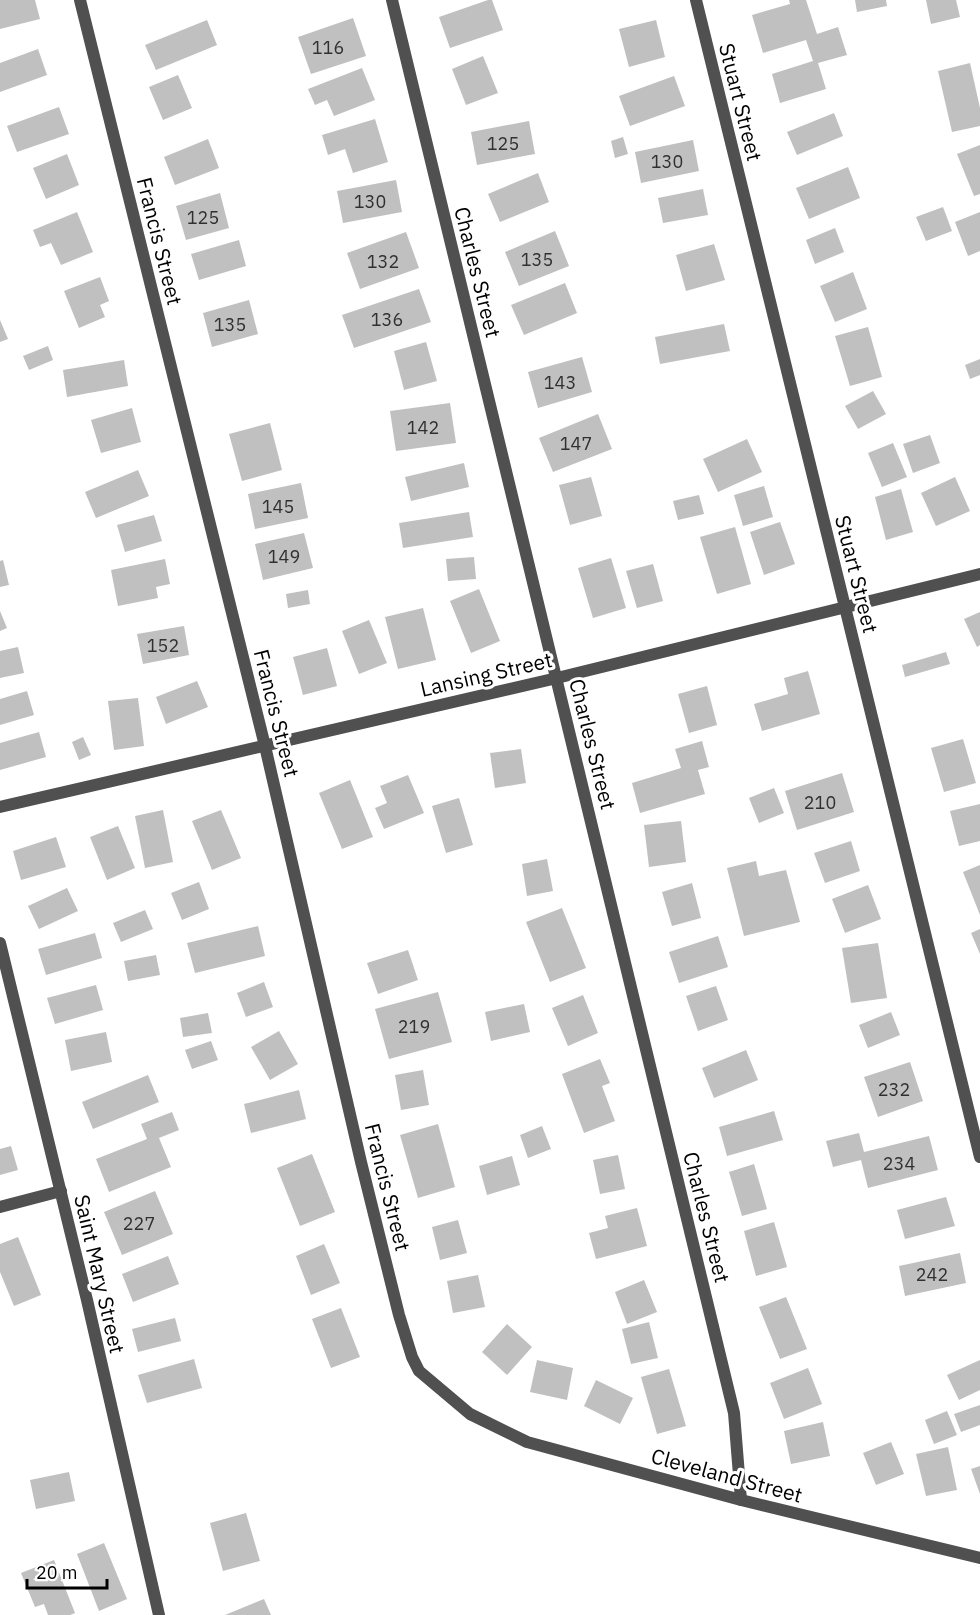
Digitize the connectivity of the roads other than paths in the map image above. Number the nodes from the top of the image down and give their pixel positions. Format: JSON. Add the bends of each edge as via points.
{"nodes":[{"id":1,"x":80,"y":0,"type":"edge"},
{"id":2,"x":392,"y":0,"type":"edge"},
{"id":3,"x":696,"y":0,"type":"edge"},
{"id":4,"x":980,"y":574,"type":"edge"},
{"id":5,"x":844,"y":607,"type":"junction"},
{"id":6,"x":557,"y":678,"type":"junction"},
{"id":7,"x":265,"y":746,"type":"junction"},
{"id":8,"x":0,"y":807,"type":"edge"},
{"id":9,"x":0,"y":943,"type":"edge"},
{"id":10,"x":980,"y":1157,"type":"edge"},
{"id":11,"x":61,"y":1191,"type":"junction"},
{"id":12,"x":0,"y":1207,"type":"edge"},
{"id":13,"x":470,"y":1414,"type":"joint"},
{"id":14,"x":741,"y":1500,"type":"junction"},
{"id":15,"x":980,"y":1558,"type":"edge"},
{"id":16,"x":159,"y":1615,"type":"edge"}],
"edges":[{"from":1,"to":7,"type":"street","name":"Francis Street"},
{"from":2,"to":6,"type":"street","name":"Charles Street"},
{"from":3,"to":5,"type":"street","name":"Stuart Street"},
{"from":4,"to":5,"type":"street","name":"Lansing Street"},
{"from":5,"to":6,"type":"street","name":"Lansing Street"},
{"from":5,"to":10,"type":"street","name":"Stuart Street"},
{"from":6,"to":7,"type":"street","name":"Lansing Street"},
{"from":6,"to":14,"type":"street","name":"Charles Street","via":[[734,1413]]},
{"from":7,"to":8,"type":"street","name":"Lansing Street"},
{"from":7,"to":13,"type":"street","name":"Francis Street","via":[[361,1162],[409,1347],[419,1371]]},
{"from":9,"to":11,"type":"street","name":"Saint Mary Street"},
{"from":11,"to":12,"type":"street"},
{"from":11,"to":16,"type":"street","name":"Saint Mary Street"},
{"from":13,"to":14,"type":"street","name":"Cleveland Street","via":[[527,1442]]},
{"from":14,"to":15,"type":"street","name":"Cleveland Street"}]}
